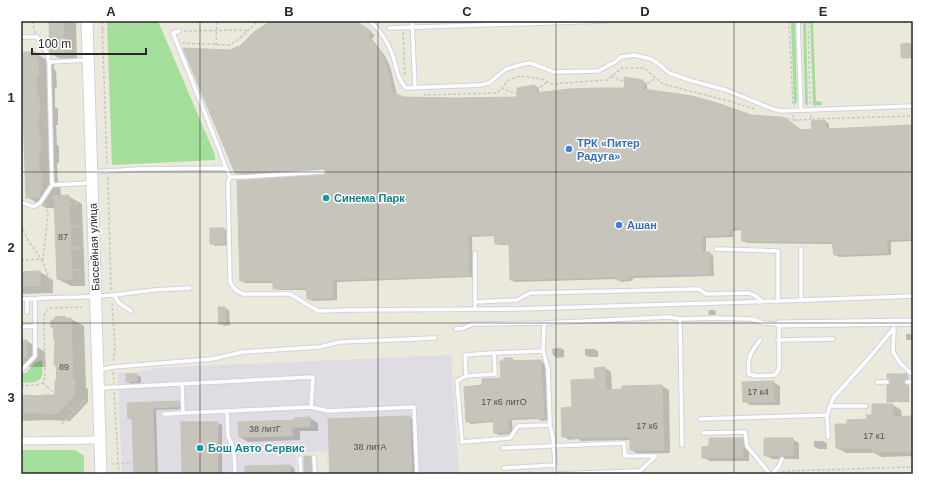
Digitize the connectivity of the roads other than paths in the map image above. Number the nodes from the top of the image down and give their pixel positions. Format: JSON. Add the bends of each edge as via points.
{"nodes":[{"id":1,"x":87,"y":21,"type":"edge"},
{"id":2,"x":370,"y":21,"type":"edge"},
{"id":3,"x":412,"y":21,"type":"edge"},
{"id":4,"x":605,"y":21,"type":"edge"},
{"id":5,"x":798,"y":21,"type":"edge"},
{"id":6,"x":413,"y":27,"type":"junction"},
{"id":7,"x":389,"y":28,"type":"dead end"},
{"id":8,"x":179,"y":31,"type":"road end"},
{"id":9,"x":21,"y":37,"type":"edge"},
{"id":10,"x":88,"y":60,"type":"junction"},
{"id":11,"x":49,"y":62,"type":"junction"},
{"id":12,"x":415,"y":87,"type":"junction"},
{"id":13,"x":913,"y":106,"type":"edge"},
{"id":14,"x":801,"y":110,"type":"junction"},
{"id":15,"x":226,"y":168,"type":"junction"},
{"id":16,"x":322,"y":172,"type":"dead end"},
{"id":17,"x":230,"y":177,"type":"junction"},
{"id":18,"x":92,"y":178,"type":"junction"},
{"id":19,"x":52,"y":185,"type":"junction"},
{"id":20,"x":21,"y":202,"type":"edge"},
{"id":21,"x":716,"y":249,"type":"dead end"},
{"id":22,"x":801,"y":249,"type":"dead end"},
{"id":23,"x":475,"y":253,"type":"dead end"},
{"id":24,"x":190,"y":288,"type":"dead end"},
{"id":25,"x":112,"y":295,"type":"junction"},
{"id":26,"x":95,"y":296,"type":"junction"},
{"id":27,"x":913,"y":296,"type":"edge"},
{"id":28,"x":21,"y":299,"type":"edge"},
{"id":29,"x":27,"y":299,"type":"junction"},
{"id":30,"x":35,"y":299,"type":"junction"},
{"id":31,"x":801,"y":300,"type":"junction"},
{"id":32,"x":762,"y":301,"type":"junction"},
{"id":33,"x":778,"y":301,"type":"junction"},
{"id":34,"x":475,"y":302,"type":"junction"},
{"id":35,"x":475,"y":309,"type":"junction"},
{"id":36,"x":131,"y":311,"type":"dead end"},
{"id":37,"x":27,"y":312,"type":"dead end"},
{"id":38,"x":680,"y":320,"type":"junction"},
{"id":39,"x":913,"y":322,"type":"edge"},
{"id":40,"x":544,"y":323,"type":"junction"},
{"id":41,"x":778,"y":324,"type":"junction"},
{"id":42,"x":894,"y":325,"type":"junction"},
{"id":43,"x":35,"y":326,"type":"junction"},
{"id":44,"x":21,"y":327,"type":"edge"},
{"id":45,"x":456,"y":328,"type":"dead end"},
{"id":46,"x":435,"y":338,"type":"dead end"},
{"id":47,"x":833,"y":339,"type":"dead end"},
{"id":48,"x":760,"y":340,"type":"dead end"},
{"id":49,"x":778,"y":340,"type":"junction"},
{"id":50,"x":544,"y":351,"type":"junction"},
{"id":51,"x":494,"y":354,"type":"junction"},
{"id":52,"x":21,"y":370,"type":"edge"},
{"id":53,"x":98,"y":370,"type":"junction"},
{"id":54,"x":913,"y":375,"type":"edge"},
{"id":55,"x":466,"y":376,"type":"junction"},
{"id":56,"x":877,"y":382,"type":"dead end"},
{"id":57,"x":887,"y":382,"type":"dead end"},
{"id":58,"x":907,"y":382,"type":"dead end"},
{"id":59,"x":913,"y":382,"type":"edge"},
{"id":60,"x":182,"y":384,"type":"junction"},
{"id":61,"x":98,"y":388,"type":"junction"},
{"id":62,"x":830,"y":406,"type":"junction"},
{"id":63,"x":866,"y":406,"type":"dead end"},
{"id":64,"x":312,"y":407,"type":"junction"},
{"id":65,"x":227,"y":411,"type":"junction"},
{"id":66,"x":183,"y":413,"type":"junction"},
{"id":67,"x":164,"y":414,"type":"dead end"},
{"id":68,"x":827,"y":415,"type":"junction"},
{"id":69,"x":700,"y":419,"type":"dead end"},
{"id":70,"x":550,"y":425,"type":"junction"},
{"id":71,"x":703,"y":433,"type":"dead end"},
{"id":72,"x":828,"y":437,"type":"dead end"},
{"id":73,"x":100,"y":440,"type":"junction"},
{"id":74,"x":21,"y":442,"type":"edge"},
{"id":75,"x":682,"y":445,"type":"dead end"},
{"id":76,"x":554,"y":446,"type":"junction"},
{"id":77,"x":288,"y":448,"type":"dead end"},
{"id":78,"x":503,"y":448,"type":"dead end"},
{"id":79,"x":234,"y":450,"type":"junction"},
{"id":80,"x":314,"y":457,"type":"dead end"},
{"id":81,"x":300,"y":458,"type":"dead end"},
{"id":82,"x":782,"y":459,"type":"dead end"},
{"id":83,"x":555,"y":465,"type":"junction"},
{"id":84,"x":504,"y":468,"type":"dead end"},
{"id":85,"x":101,"y":469,"type":"edge"},
{"id":86,"x":235,"y":474,"type":"edge"},
{"id":87,"x":301,"y":474,"type":"edge"},
{"id":88,"x":315,"y":474,"type":"edge"},
{"id":89,"x":417,"y":474,"type":"edge"},
{"id":90,"x":556,"y":474,"type":"edge"},
{"id":91,"x":771,"y":474,"type":"edge"}],
"edges":[{"from":1,"to":10,"type":"street","name":"Бассейная улица"},
{"from":2,"to":12,"type":"lane","via":[[386,42],[402,83],[406,88]]},
{"from":3,"to":6,"type":"lane"},
{"from":4,"to":6,"type":"lane"},
{"from":5,"to":14,"type":"lane"},
{"from":6,"to":7,"type":"lane"},
{"from":6,"to":12,"type":"lane"},
{"from":8,"to":15,"type":"lane","via":[[173,33]]},
{"from":9,"to":11,"type":"lane","via":[[37,37]]},
{"from":10,"to":11,"type":"lane"},
{"from":10,"to":18,"type":"street","name":"Бассейная улица"},
{"from":11,"to":19,"type":"lane"},
{"from":12,"to":14,"type":"lane","via":[[481,85],[489,83],[506,69],[530,63],[554,72],[598,71],[621,57],[634,55],[651,59],[669,73],[726,90],[773,109]]},
{"from":13,"to":14,"type":"lane"},
{"from":15,"to":17,"type":"lane"},
{"from":15,"to":18,"type":"lane","via":[[138,169],[108,172]]},
{"from":16,"to":17,"type":"lane"},
{"from":17,"to":35,"type":"lane","via":[[230,282],[238,292],[290,294],[318,311]]},
{"from":18,"to":19,"type":"lane"},
{"from":18,"to":26,"type":"street","name":"Бассейная улица"},
{"from":19,"to":20,"type":"lane","via":[[35,206]]},
{"from":21,"to":33,"type":"lane","via":[[778,251]]},
{"from":22,"to":31,"type":"lane"},
{"from":23,"to":34,"type":"lane"},
{"from":24,"to":25,"type":"lane"},
{"from":25,"to":26,"type":"lane"},
{"from":25,"to":36,"type":"lane"},
{"from":26,"to":30,"type":"lane"},
{"from":26,"to":53,"type":"street","name":"Бассейная улица"},
{"from":27,"to":31,"type":"lane"},
{"from":28,"to":29,"type":"lane"},
{"from":29,"to":30,"type":"lane"},
{"from":29,"to":37,"type":"lane"},
{"from":30,"to":43,"type":"lane"},
{"from":31,"to":33,"type":"lane"},
{"from":32,"to":33,"type":"lane"},
{"from":32,"to":34,"type":"lane","via":[[748,293],[706,294],[699,289],[530,293],[517,300]]},
{"from":32,"to":35,"type":"lane"},
{"from":34,"to":35,"type":"lane"},
{"from":38,"to":40,"type":"lane","via":[[669,317]]},
{"from":38,"to":41,"type":"lane","via":[[752,319]]},
{"from":38,"to":75,"type":"lane"},
{"from":39,"to":42,"type":"street"},
{"from":40,"to":45,"type":"lane","via":[[472,324]]},
{"from":40,"to":50,"type":"lane"},
{"from":41,"to":42,"type":"street"},
{"from":41,"to":49,"type":"lane"},
{"from":42,"to":54,"type":"lane","via":[[892,352]]},
{"from":42,"to":62,"type":"lane","via":[[833,398]]},
{"from":43,"to":44,"type":"lane"},
{"from":43,"to":52,"type":"lane","via":[[34,356]]},
{"from":46,"to":53,"type":"lane","via":[[340,342],[319,348],[244,352],[212,359],[114,366]]},
{"from":47,"to":49,"type":"lane"},
{"from":48,"to":49,"type":"lane","via":[[752,351],[748,364],[749,374],[756,376],[775,375],[778,369]]},
{"from":50,"to":51,"type":"lane"},
{"from":50,"to":70,"type":"lane","via":[[548,369]]},
{"from":51,"to":55,"type":"lane","via":[[495,374]]},
{"from":51,"to":55,"type":"lane","via":[[465,355]]},
{"from":53,"to":61,"type":"street","name":"Бассейная улица"},
{"from":55,"to":70,"type":"lane","via":[[457,381],[462,442],[510,438],[518,426]]},
{"from":56,"to":57,"type":"lane"},
{"from":58,"to":59,"type":"lane"},
{"from":60,"to":61,"type":"lane"},
{"from":60,"to":64,"type":"lane","via":[[313,377]]},
{"from":60,"to":66,"type":"lane"},
{"from":61,"to":73,"type":"street","name":"Бассейная улица"},
{"from":62,"to":63,"type":"lane"},
{"from":62,"to":68,"type":"lane"},
{"from":64,"to":65,"type":"lane"},
{"from":64,"to":89,"type":"lane","via":[[328,411],[414,407]]},
{"from":65,"to":66,"type":"lane"},
{"from":65,"to":79,"type":"lane","via":[[228,436]]},
{"from":66,"to":67,"type":"lane"},
{"from":68,"to":69,"type":"lane"},
{"from":68,"to":72,"type":"lane"},
{"from":70,"to":76,"type":"lane"},
{"from":71,"to":91,"type":"lane","via":[[745,432],[747,446]]},
{"from":73,"to":74,"type":"street"},
{"from":73,"to":85,"type":"street","name":"Бассейная улица"},
{"from":76,"to":78,"type":"lane"},
{"from":76,"to":83,"type":"lane"},
{"from":76,"to":90,"type":"lane","via":[[624,443],[625,456],[656,456],[640,471]]},
{"from":77,"to":79,"type":"lane"},
{"from":79,"to":86,"type":"lane"},
{"from":80,"to":88,"type":"lane"},
{"from":81,"to":87,"type":"lane"},
{"from":82,"to":91,"type":"lane","via":[[780,466]]},
{"from":83,"to":84,"type":"lane"},
{"from":83,"to":90,"type":"lane"}]}
